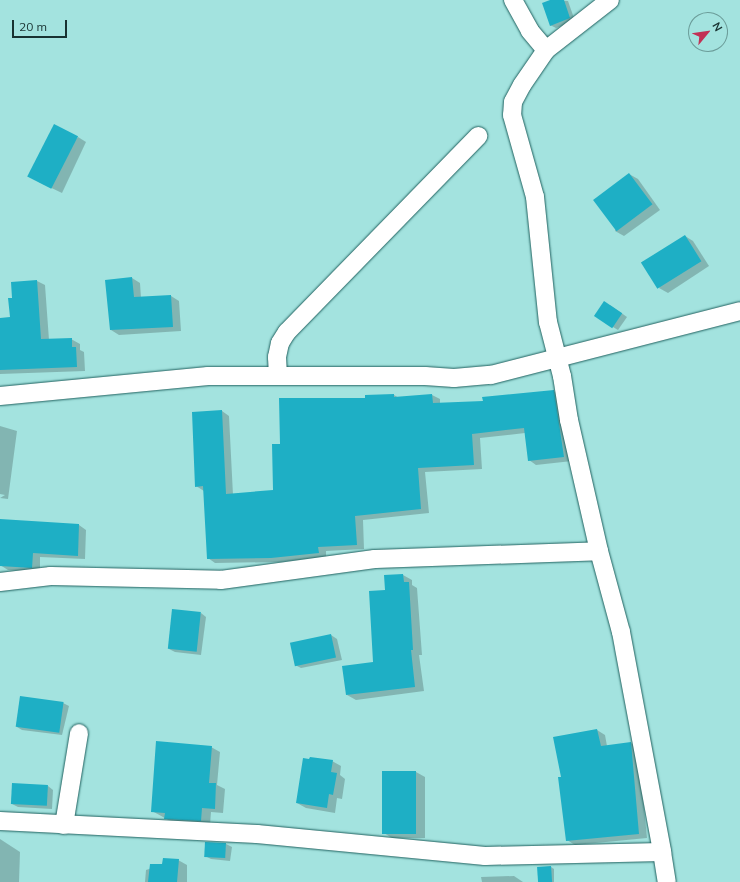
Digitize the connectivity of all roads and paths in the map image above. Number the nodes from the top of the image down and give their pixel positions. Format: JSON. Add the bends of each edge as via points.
{"nodes":[{"id":1,"x":513,"y":0,"type":"edge"},
{"id":2,"x":610,"y":0,"type":"edge"},
{"id":3,"x":546,"y":50,"type":"junction"},
{"id":4,"x":478,"y":136,"type":"dead end"},
{"id":5,"x":740,"y":311,"type":"edge"},
{"id":6,"x":557,"y":356,"type":"junction"},
{"id":7,"x":278,"y":376,"type":"junction"},
{"id":8,"x":0,"y":396,"type":"edge"},
{"id":9,"x":599,"y":551,"type":"junction"},
{"id":10,"x":0,"y":582,"type":"edge"},
{"id":11,"x":79,"y":733,"type":"dead end"},
{"id":12,"x":0,"y":821,"type":"edge"},
{"id":13,"x":64,"y":825,"type":"junction"},
{"id":14,"x":662,"y":852,"type":"junction"},
{"id":15,"x":667,"y":882,"type":"edge"}],
"edges":[{"from":1,"to":3,"type":"street","via":[[530,31]]},
{"from":2,"to":3,"type":"street"},
{"from":3,"to":6,"type":"street","via":[[522,85],[513,102],[512,114],[535,197],[548,322]]},
{"from":4,"to":7,"type":"street","via":[[287,332],[280,343],[277,357]]},
{"from":5,"to":6,"type":"street"},
{"from":6,"to":7,"type":"street","via":[[491,374],[454,378]]},
{"from":6,"to":9,"type":"street"},
{"from":7,"to":8,"type":"street","via":[[208,376]]},
{"from":9,"to":10,"type":"street","via":[[375,559],[221,580],[51,576]]},
{"from":9,"to":14,"type":"street","via":[[621,632]]},
{"from":11,"to":13,"type":"street"},
{"from":12,"to":13,"type":"street"},
{"from":13,"to":14,"type":"street","via":[[257,834],[485,856]]},
{"from":14,"to":15,"type":"street"}]}
